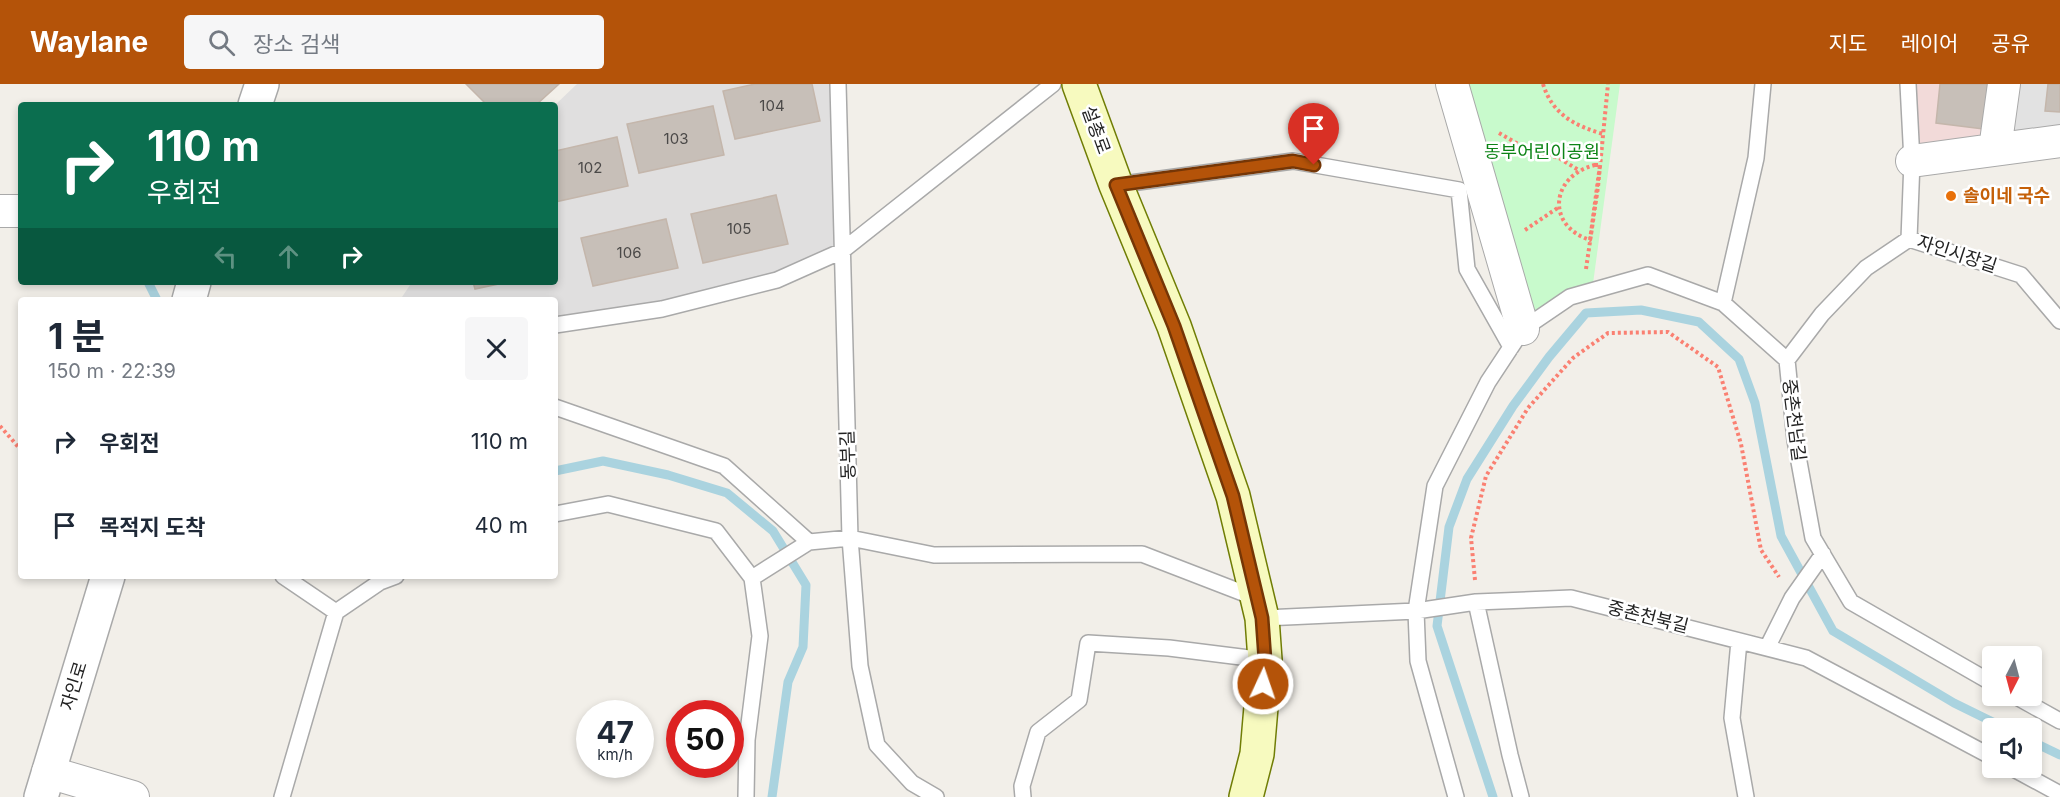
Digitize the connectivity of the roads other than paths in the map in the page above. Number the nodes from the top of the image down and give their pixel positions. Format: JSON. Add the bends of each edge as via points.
{"nodes":[{"id":1,"x":262,"y":84,"type":"edge"},
{"id":2,"x":838,"y":84,"type":"edge"},
{"id":3,"x":1053,"y":84,"type":"edge"},
{"id":4,"x":1079,"y":84,"type":"edge"},
{"id":5,"x":1452,"y":84,"type":"edge"},
{"id":6,"x":1763,"y":84,"type":"edge"},
{"id":7,"x":1908,"y":84,"type":"edge"},
{"id":8,"x":2004,"y":84,"type":"edge"},
{"id":9,"x":256,"y":102,"type":"edge"},
{"id":10,"x":2060,"y":141,"type":"edge"},
{"id":11,"x":1995,"y":149,"type":"junction"},
{"id":12,"x":1912,"y":161,"type":"junction"},
{"id":13,"x":1116,"y":185,"type":"junction"},
{"id":14,"x":0,"y":211,"type":"edge"},
{"id":15,"x":18,"y":211,"type":"edge"},
{"id":16,"x":1909,"y":239,"type":"junction"},
{"id":17,"x":842,"y":251,"type":"junction"},
{"id":18,"x":1723,"y":303,"type":"junction"},
{"id":19,"x":2060,"y":321,"type":"edge"},
{"id":20,"x":558,"y":325,"type":"edge"},
{"id":21,"x":1517,"y":338,"type":"junction"},
{"id":22,"x":1787,"y":360,"type":"junction"},
{"id":23,"x":558,"y":408,"type":"edge"},
{"id":24,"x":558,"y":513,"type":"edge"},
{"id":25,"x":850,"y":538,"type":"junction"},
{"id":26,"x":809,"y":542,"type":"junction"},
{"id":27,"x":1823,"y":554,"type":"junction"},
{"id":28,"x":752,"y":578,"type":"junction"},
{"id":29,"x":107,"y":579,"type":"edge"},
{"id":30,"x":287,"y":579,"type":"edge"},
{"id":31,"x":388,"y":579,"type":"edge"},
{"id":32,"x":1476,"y":602,"type":"junction"},
{"id":33,"x":1259,"y":608,"type":"junction"},
{"id":34,"x":1416,"y":611,"type":"junction"},
{"id":35,"x":336,"y":612,"type":"junction"},
{"id":36,"x":1739,"y":641,"type":"junction"},
{"id":37,"x":1767,"y":648,"type":"junction"},
{"id":38,"x":1265,"y":660,"type":"junction"},
{"id":39,"x":1982,"y":677,"type":"edge"},
{"id":40,"x":2033,"y":706,"type":"edge"},
{"id":41,"x":2060,"y":721,"type":"edge"},
{"id":42,"x":1982,"y":752,"type":"edge"},
{"id":43,"x":2030,"y":778,"type":"edge"},
{"id":44,"x":45,"y":784,"type":"edge"},
{"id":45,"x":2060,"y":794,"type":"edge"},
{"id":46,"x":133,"y":797,"type":"edge"},
{"id":47,"x":282,"y":797,"type":"edge"},
{"id":48,"x":746,"y":797,"type":"edge"},
{"id":49,"x":936,"y":797,"type":"edge"},
{"id":50,"x":1023,"y":797,"type":"edge"},
{"id":51,"x":1246,"y":797,"type":"edge"},
{"id":52,"x":1456,"y":797,"type":"edge"},
{"id":53,"x":1521,"y":797,"type":"edge"},
{"id":54,"x":1746,"y":797,"type":"edge"}],
"edges":[{"from":1,"to":9,"type":"street"},
{"from":2,"to":17,"type":"lane","name":"동부길"},
{"from":3,"to":17,"type":"lane"},
{"from":4,"to":13,"type":"main road","name":"설총로"},
{"from":5,"to":21,"type":"street","via":[[1500,248]]},
{"from":6,"to":18,"type":"lane","via":[[1756,158]]},
{"from":7,"to":12,"type":"lane","name":"자인시장길"},
{"from":8,"to":11,"type":"street"},
{"from":10,"to":11,"type":"street"},
{"from":11,"to":12,"type":"street"},
{"from":12,"to":16,"type":"lane","name":"자인시장길"},
{"from":13,"to":21,"type":"lane","via":[[1293,161],[1459,190],[1467,269]]},
{"from":13,"to":33,"type":"main road","name":"설총로","via":[[1174,326],[1233,496]]},
{"from":14,"to":15,"type":"street"},
{"from":16,"to":19,"type":"lane","name":"자인시장길","via":[[2021,275]]},
{"from":16,"to":22,"type":"lane","via":[[1866,268],[1822,314]]},
{"from":17,"to":20,"type":"lane","via":[[777,280],[662,309]]},
{"from":17,"to":25,"type":"lane","name":"동부길"},
{"from":18,"to":21,"type":"lane","name":"중촌천남길","via":[[1648,275],[1570,297]]},
{"from":18,"to":22,"type":"lane","name":"중촌천남길"},
{"from":21,"to":34,"type":"lane","name":"중촌천남길","via":[[1488,382],[1435,486]]},
{"from":22,"to":27,"type":"lane","name":"중촌천남길","via":[[1795,440],[1813,538]]},
{"from":23,"to":26,"type":"lane","via":[[724,466]]},
{"from":24,"to":28,"type":"lane","via":[[608,504],[716,531]]},
{"from":25,"to":26,"type":"lane"},
{"from":25,"to":33,"type":"lane","via":[[934,555],[1142,554]]},
{"from":25,"to":49,"type":"lane","name":"동부길","via":[[860,666],[877,745],[912,783]]},
{"from":26,"to":28,"type":"lane"},
{"from":27,"to":37,"type":"lane","via":[[1792,598]]},
{"from":27,"to":39,"type":"lane","name":"중촌천남길","via":[[1851,602]]},
{"from":28,"to":48,"type":"lane","via":[[760,636],[747,740]]},
{"from":29,"to":44,"type":"street","name":"자인로"},
{"from":30,"to":35,"type":"lane"},
{"from":31,"to":35,"type":"lane"},
{"from":32,"to":34,"type":"lane","name":"중촌천북길"},
{"from":32,"to":36,"type":"lane","name":"중촌천북길","via":[[1571,598]]},
{"from":32,"to":53,"type":"lane"},
{"from":33,"to":34,"type":"lane","name":"중촌천북길"},
{"from":33,"to":38,"type":"main road","name":"설총로"},
{"from":34,"to":52,"type":"lane","via":[[1418,661]]},
{"from":35,"to":47,"type":"lane"},
{"from":36,"to":37,"type":"lane","name":"중촌천북길"},
{"from":36,"to":54,"type":"lane","via":[[1732,718]]},
{"from":37,"to":42,"type":"lane","name":"중촌천북길","via":[[1806,658]]},
{"from":38,"to":50,"type":"lane","via":[[1088,643],[1079,700],[1038,732],[1022,786]]},
{"from":38,"to":51,"type":"main road","name":"설총로","via":[[1257,754]]},
{"from":40,"to":41,"type":"lane"},
{"from":43,"to":45,"type":"lane"},
{"from":44,"to":46,"type":"street"}]}
